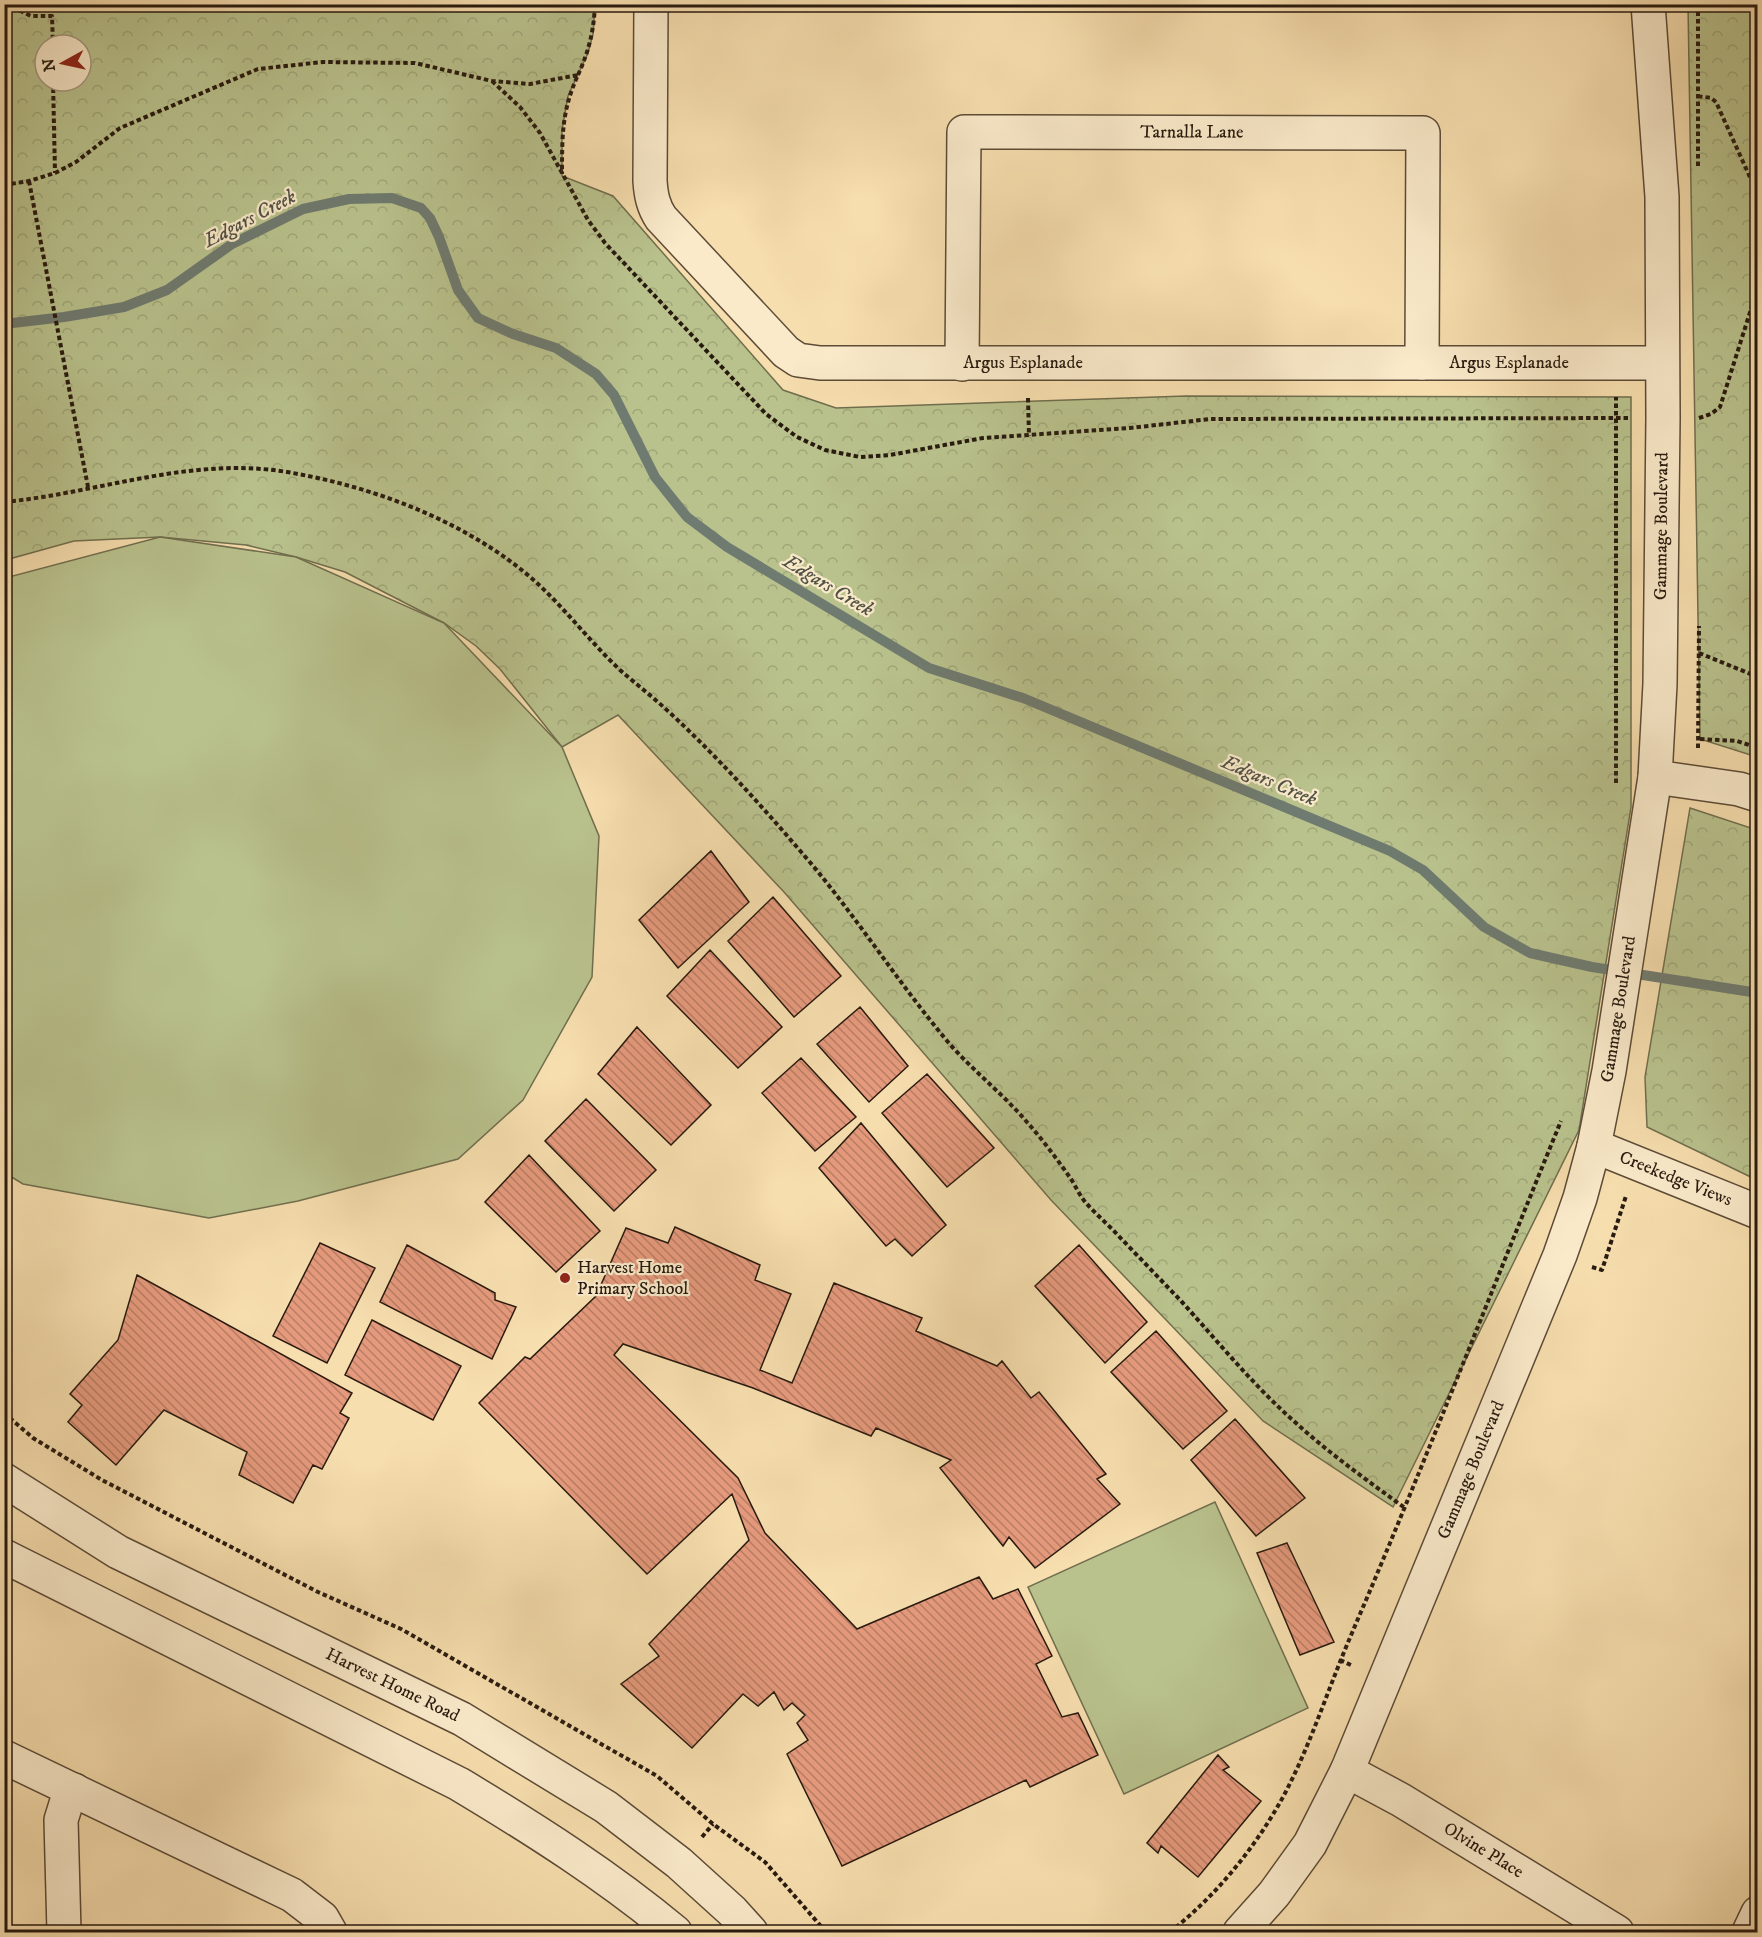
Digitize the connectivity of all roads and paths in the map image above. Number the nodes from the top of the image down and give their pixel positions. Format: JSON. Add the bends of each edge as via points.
{"nodes":[{"id":1,"x":6,"y":4,"type":"edge"},
{"id":2,"x":595,"y":4,"type":"edge"},
{"id":3,"x":651,"y":4,"type":"edge"},
{"id":4,"x":1648,"y":4,"type":"edge"},
{"id":5,"x":1706,"y":4,"type":"edge"},
{"id":6,"x":1698,"y":9,"type":"dead end"},
{"id":7,"x":52,"y":33,"type":"edge"},
{"id":8,"x":578,"y":75,"type":"junction"},
{"id":9,"x":53,"y":93,"type":"edge"},
{"id":10,"x":1698,"y":96,"type":"dead end"},
{"id":11,"x":55,"y":173,"type":"junction"},
{"id":12,"x":562,"y":176,"type":"dead end"},
{"id":13,"x":29,"y":181,"type":"junction"},
{"id":14,"x":4,"y":184,"type":"edge"},
{"id":15,"x":1758,"y":195,"type":"edge"},
{"id":16,"x":1758,"y":287,"type":"edge"},
{"id":17,"x":1615,"y":362,"type":"junction"},
{"id":18,"x":1422,"y":363,"type":"junction"},
{"id":19,"x":1662,"y":363,"type":"junction"},
{"id":20,"x":962,"y":364,"type":"junction"},
{"id":21,"x":1698,"y":418,"type":"dead end"},
{"id":22,"x":88,"y":487,"type":"junction"},
{"id":23,"x":4,"y":502,"type":"edge"},
{"id":24,"x":1699,"y":653,"type":"dead end"},
{"id":25,"x":1758,"y":677,"type":"edge"},
{"id":26,"x":1700,"y":739,"type":"dead end"},
{"id":27,"x":1758,"y":748,"type":"edge"},
{"id":28,"x":1655,"y":777,"type":"junction"},
{"id":29,"x":1615,"y":794,"type":"dead end"},
{"id":30,"x":1758,"y":795,"type":"edge"},
{"id":31,"x":1562,"y":1117,"type":"dead end"},
{"id":32,"x":1594,"y":1146,"type":"junction"},
{"id":33,"x":1632,"y":1161,"type":"junction"},
{"id":34,"x":1758,"y":1212,"type":"edge"},
{"id":35,"x":1602,"y":1270,"type":"dead end"},
{"id":36,"x":4,"y":1413,"type":"edge"},
{"id":37,"x":4,"y":1480,"type":"edge"},
{"id":38,"x":1405,"y":1508,"type":"junction"},
{"id":39,"x":4,"y":1556,"type":"edge"},
{"id":40,"x":4,"y":1757,"type":"edge"},
{"id":41,"x":1347,"y":1771,"type":"junction"},
{"id":42,"x":74,"y":1790,"type":"junction"},
{"id":43,"x":1758,"y":1913,"type":"edge"},
{"id":44,"x":64,"y":1932,"type":"edge"},
{"id":45,"x":330,"y":1932,"type":"edge"},
{"id":46,"x":675,"y":1932,"type":"edge"},
{"id":47,"x":751,"y":1932,"type":"edge"},
{"id":48,"x":826,"y":1932,"type":"edge"},
{"id":49,"x":1170,"y":1932,"type":"edge"},
{"id":50,"x":1240,"y":1932,"type":"edge"},
{"id":51,"x":1617,"y":1932,"type":"edge"},
{"id":52,"x":1749,"y":1932,"type":"edge"}],
"edges":[{"from":1,"to":7,"type":"path","via":[[31,16],[52,16]]},
{"from":2,"to":8,"type":"path","via":[[593,34]]},
{"from":3,"to":20,"type":"street","name":"Argus Esplanade","via":[[650,181],[651,197],[661,218],[786,352],[798,360]]},
{"from":4,"to":19,"type":"street","name":"Gammage Boulevard","via":[[1662,197]]},
{"from":5,"to":6,"type":"path"},
{"from":8,"to":11,"type":"path","via":[[530,84],[492,81],[415,63],[322,62],[258,69],[120,128]]},
{"from":8,"to":12,"type":"path","via":[[568,96],[562,130]]},
{"from":9,"to":11,"type":"path"},
{"from":10,"to":15,"type":"path","via":[[1716,102]]},
{"from":11,"to":13,"type":"path"},
{"from":13,"to":14,"type":"path"},
{"from":13,"to":22,"type":"path"},
{"from":16,"to":21,"type":"path","via":[[1720,407]]},
{"from":17,"to":18,"type":"street","name":"Argus Esplanade"},
{"from":17,"to":19,"type":"street","name":"Argus Esplanade"},
{"from":17,"to":29,"type":"path"},
{"from":18,"to":20,"type":"street","name":"Argus Esplanade"},
{"from":18,"to":20,"type":"street","name":"Tarnalla Lane","via":[[1423,133],[964,132]]},
{"from":19,"to":28,"type":"street","name":"Gammage Boulevard","via":[[1660,684]]},
{"from":22,"to":23,"type":"path"},
{"from":22,"to":38,"type":"path","via":[[184,471],[283,471],[393,500],[444,521],[524,572],[621,671],[668,710],[765,811],[814,867],[953,1047],[1024,1119],[1085,1202],[1250,1378],[1333,1455]]},
{"from":24,"to":25,"type":"path"},
{"from":26,"to":27,"type":"path","via":[[1737,741]]},
{"from":28,"to":30,"type":"street"},
{"from":28,"to":32,"type":"street","name":"Gammage Boulevard"},
{"from":31,"to":38,"type":"path"},
{"from":32,"to":33,"type":"street","name":"Creekedge Views"},
{"from":32,"to":41,"type":"street","name":"Gammage Boulevard","via":[[1560,1255]]},
{"from":33,"to":34,"type":"street","name":"Creekedge Views"},
{"from":33,"to":35,"type":"path","via":[[1625,1200]]},
{"from":36,"to":48,"type":"path","via":[[33,1438],[102,1480],[318,1592],[401,1629],[657,1776],[765,1862]]},
{"from":37,"to":47,"type":"street","name":"Harvest Home Road","via":[[118,1552],[462,1719],[606,1807],[679,1863]]},
{"from":38,"to":49,"type":"path","via":[[1284,1796],[1254,1843],[1218,1888]]},
{"from":39,"to":46,"type":"street","via":[[459,1784],[578,1859]]},
{"from":40,"to":42,"type":"street"},
{"from":41,"to":50,"type":"street","name":"Gammage Boulevard","via":[[1310,1844]]},
{"from":41,"to":51,"type":"street","name":"Olvine Place"},
{"from":42,"to":44,"type":"street","via":[[61,1820]]},
{"from":42,"to":45,"type":"street","via":[[292,1895],[322,1918]]},
{"from":43,"to":52,"type":"street"}]}
